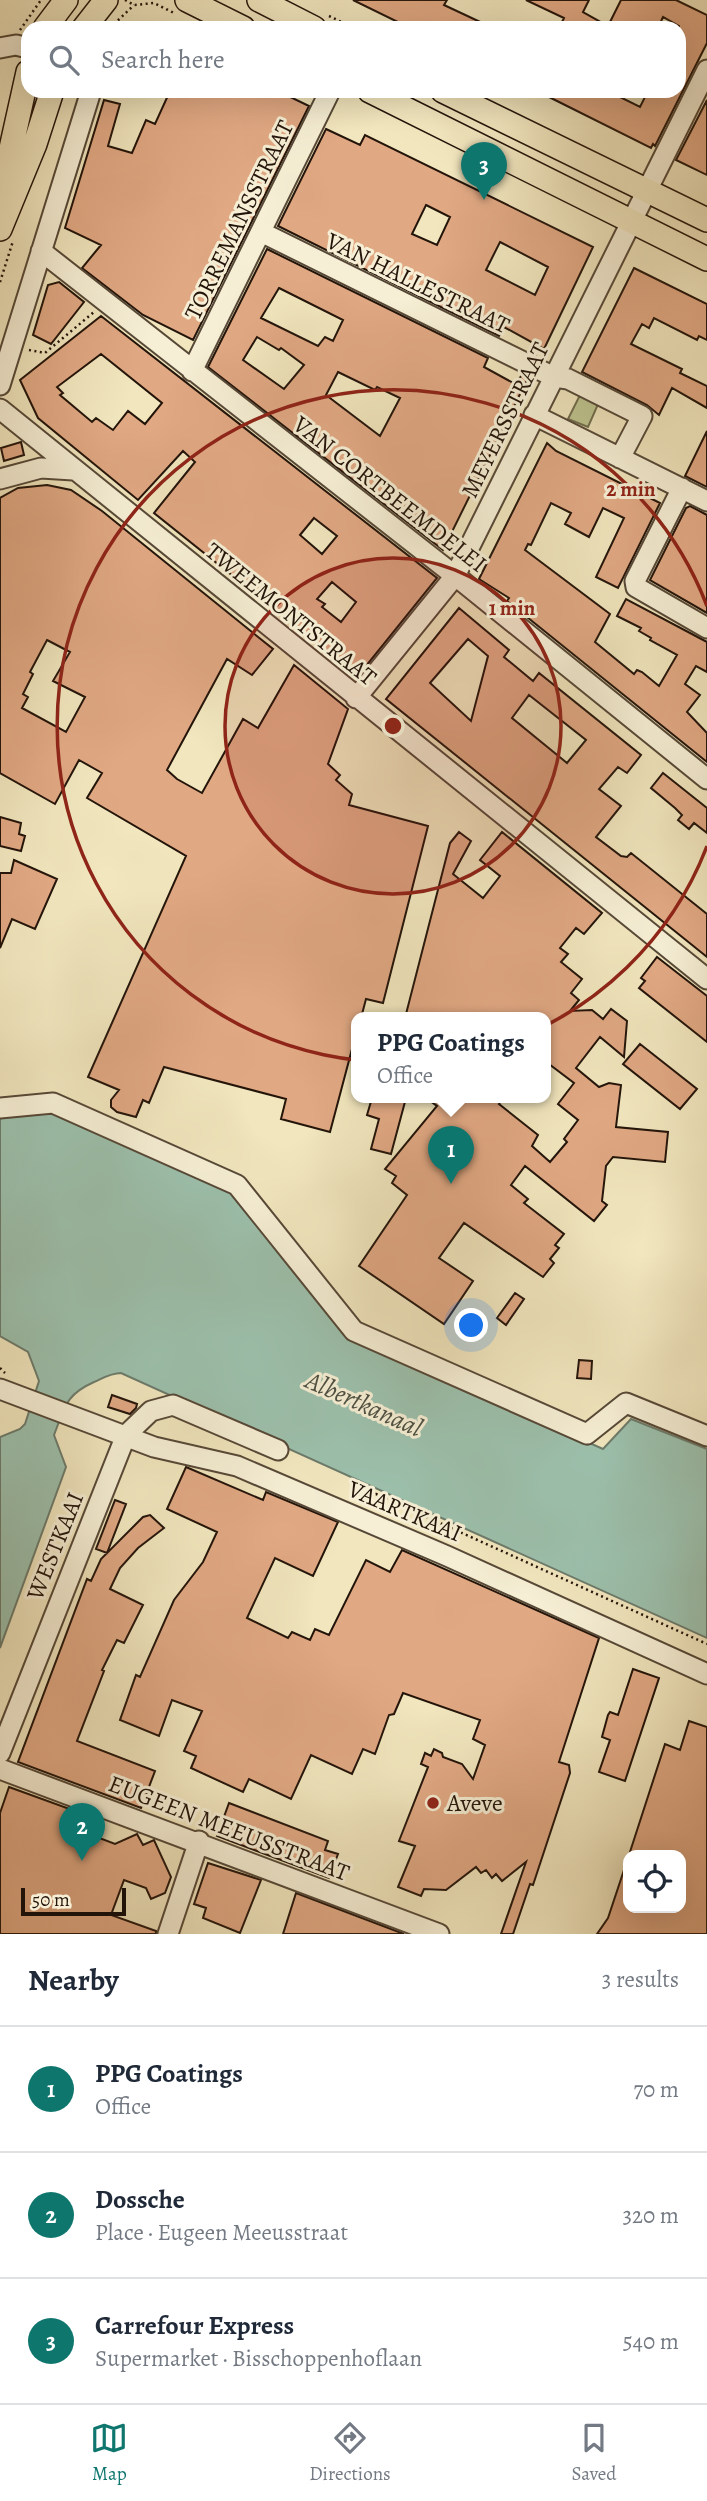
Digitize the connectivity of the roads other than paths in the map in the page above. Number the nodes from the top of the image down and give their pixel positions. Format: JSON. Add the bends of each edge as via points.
{"nodes":[{"id":1,"x":66,"y":0,"type":"edge"},
{"id":2,"x":106,"y":0,"type":"edge"},
{"id":3,"x":259,"y":0,"type":"edge"},
{"id":4,"x":278,"y":0,"type":"edge"},
{"id":5,"x":181,"y":7,"type":"edge"},
{"id":6,"x":293,"y":18,"type":"junction"},
{"id":7,"x":50,"y":21,"type":"edge"},
{"id":8,"x":90,"y":21,"type":"edge"},
{"id":9,"x":222,"y":21,"type":"edge"},
{"id":10,"x":299,"y":21,"type":"edge"},
{"id":11,"x":707,"y":70,"type":"edge"},
{"id":12,"x":22,"y":98,"type":"edge"},
{"id":13,"x":50,"y":98,"type":"edge"},
{"id":14,"x":89,"y":98,"type":"edge"},
{"id":15,"x":327,"y":98,"type":"edge"},
{"id":16,"x":384,"y":98,"type":"edge"},
{"id":17,"x":457,"y":98,"type":"edge"},
{"id":18,"x":648,"y":190,"type":"junction"},
{"id":19,"x":0,"y":198,"type":"edge"},
{"id":20,"x":707,"y":220,"type":"edge"},
{"id":21,"x":632,"y":221,"type":"junction"},
{"id":22,"x":0,"y":229,"type":"edge"},
{"id":23,"x":261,"y":232,"type":"junction"},
{"id":24,"x":41,"y":251,"type":"junction"},
{"id":25,"x":707,"y":259,"type":"edge"},
{"id":26,"x":191,"y":371,"type":"junction"},
{"id":27,"x":554,"y":377,"type":"junction"},
{"id":28,"x":0,"y":385,"type":"edge"},
{"id":29,"x":0,"y":409,"type":"edge"},
{"id":30,"x":534,"y":415,"type":"junction"},
{"id":31,"x":620,"y":458,"type":"junction"},
{"id":32,"x":73,"y":470,"type":"junction"},
{"id":33,"x":0,"y":479,"type":"edge"},
{"id":34,"x":682,"y":488,"type":"junction"},
{"id":35,"x":707,"y":501,"type":"edge"},
{"id":36,"x":456,"y":576,"type":"junction"},
{"id":37,"x":707,"y":628,"type":"edge"},
{"id":38,"x":356,"y":698,"type":"junction"},
{"id":39,"x":707,"y":779,"type":"edge"},
{"id":40,"x":707,"y":979,"type":"edge"},
{"id":41,"x":0,"y":1108,"type":"edge"},
{"id":42,"x":0,"y":1389,"type":"edge"},
{"id":43,"x":126,"y":1435,"type":"junction"},
{"id":44,"x":707,"y":1436,"type":"edge"},
{"id":45,"x":278,"y":1450,"type":"dead end"},
{"id":46,"x":707,"y":1674,"type":"edge"},
{"id":47,"x":0,"y":1753,"type":"edge"},
{"id":48,"x":0,"y":1769,"type":"edge"},
{"id":49,"x":199,"y":1841,"type":"junction"},
{"id":50,"x":168,"y":1934,"type":"edge"},
{"id":51,"x":439,"y":1934,"type":"edge"}],
"edges":[{"from":1,"to":7,"type":"main road"},
{"from":2,"to":8,"type":"main road"},
{"from":3,"to":6,"type":"main road"},
{"from":4,"to":6,"type":"street"},
{"from":5,"to":9,"type":"main road"},
{"from":6,"to":10,"type":"main road"},
{"from":11,"to":18,"type":"street","name":"MEYERSSTRAAT"},
{"from":12,"to":19,"type":"main road"},
{"from":13,"to":22,"type":"main road"},
{"from":14,"to":24,"type":"street"},
{"from":15,"to":23,"type":"street","name":"TORREMANSSTRAAT"},
{"from":16,"to":21,"type":"main road"},
{"from":17,"to":18,"type":"main road"},
{"from":18,"to":20,"type":"main road"},
{"from":18,"to":21,"type":"street","name":"MEYERSSTRAAT"},
{"from":21,"to":25,"type":"main road"},
{"from":21,"to":27,"type":"street","name":"MEYERSSTRAAT"},
{"from":23,"to":26,"type":"street","name":"TORREMANSSTRAAT"},
{"from":23,"to":27,"type":"street","name":"VAN HALLESTRAAT"},
{"from":24,"to":26,"type":"street","name":"VAN CORTBEEMDELEI"},
{"from":24,"to":28,"type":"street"},
{"from":26,"to":36,"type":"street","name":"VAN CORTBEEMDELEI"},
{"from":27,"to":30,"type":"street","name":"MEYERSSTRAAT"},
{"from":27,"to":31,"type":"street","name":"VAN HALLESTRAAT","via":[[568,379],[642,416]]},
{"from":29,"to":32,"type":"street","name":"TWEEMONTSTRAAT"},
{"from":30,"to":31,"type":"street"},
{"from":30,"to":36,"type":"street","name":"MEYERSSTRAAT"},
{"from":31,"to":34,"type":"street"},
{"from":32,"to":33,"type":"street","via":[[41,468]]},
{"from":32,"to":38,"type":"street","name":"TWEEMONTSTRAAT"},
{"from":34,"to":35,"type":"street"},
{"from":34,"to":37,"type":"street","via":[[635,587]]},
{"from":36,"to":38,"type":"street","name":"MEYERSSTRAAT"},
{"from":36,"to":39,"type":"street","name":"VAN CORTBEEMDELEI"},
{"from":38,"to":40,"type":"street","name":"TWEEMONTSTRAAT"},
{"from":41,"to":44,"type":"street","via":[[53,1103],[237,1185],[354,1331],[587,1434],[626,1403]]},
{"from":42,"to":43,"type":"street","name":"VAARTKAAI"},
{"from":43,"to":45,"type":"street","via":[[151,1411],[173,1405]]},
{"from":43,"to":46,"type":"street","name":"VAARTKAAI","via":[[154,1447],[237,1466]]},
{"from":43,"to":47,"type":"street","name":"WESTKAAI"},
{"from":48,"to":49,"type":"street","name":"EUGEEN MEEUSSTRAAT"},
{"from":49,"to":50,"type":"street"},
{"from":49,"to":51,"type":"street","name":"EUGEEN MEEUSSTRAAT"}]}
